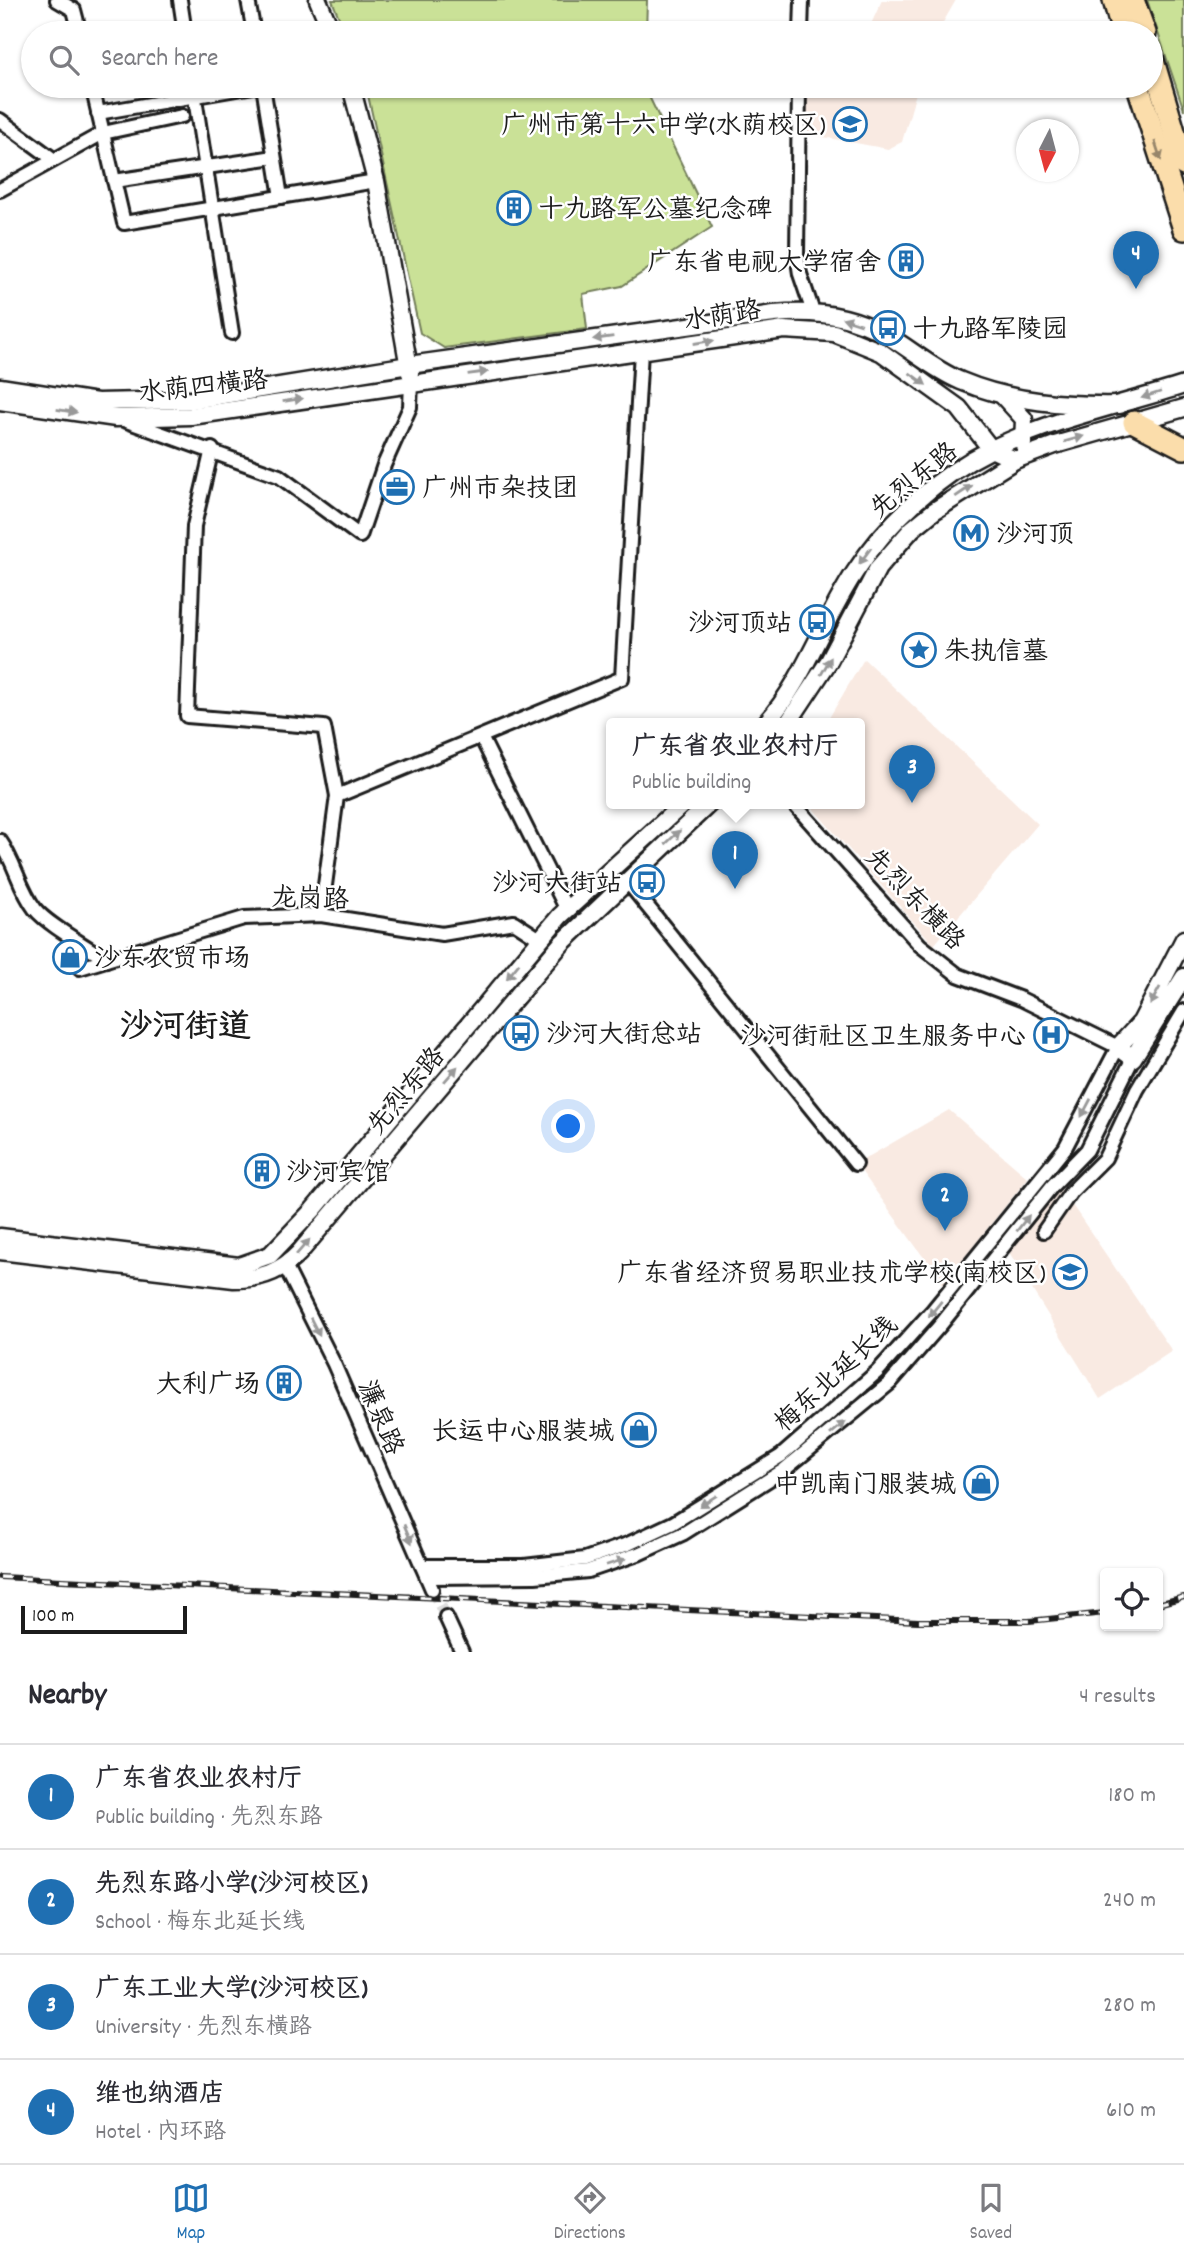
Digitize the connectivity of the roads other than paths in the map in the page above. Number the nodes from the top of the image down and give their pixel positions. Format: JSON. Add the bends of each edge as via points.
{"nodes":[{"id":1,"x":57,"y":0,"type":"edge"},
{"id":2,"x":180,"y":0,"type":"edge"},
{"id":3,"x":248,"y":0,"type":"edge"},
{"id":4,"x":318,"y":0,"type":"edge"},
{"id":5,"x":802,"y":0,"type":"edge"},
{"id":6,"x":1114,"y":0,"type":"edge"},
{"id":7,"x":1133,"y":0,"type":"edge"},
{"id":8,"x":77,"y":21,"type":"edge"},
{"id":9,"x":183,"y":21,"type":"edge"},
{"id":10,"x":252,"y":21,"type":"edge"},
{"id":11,"x":327,"y":21,"type":"edge"},
{"id":12,"x":801,"y":21,"type":"edge"},
{"id":13,"x":1120,"y":21,"type":"edge"},
{"id":14,"x":1141,"y":21,"type":"edge"},
{"id":15,"x":1163,"y":94,"type":"edge"},
{"id":16,"x":95,"y":98,"type":"edge"},
{"id":17,"x":163,"y":98,"type":"edge"},
{"id":18,"x":195,"y":98,"type":"edge"},
{"id":19,"x":264,"y":98,"type":"edge"},
{"id":20,"x":354,"y":98,"type":"edge"},
{"id":21,"x":799,"y":98,"type":"edge"},
{"id":22,"x":1142,"y":98,"type":"edge"},
{"id":23,"x":98,"y":113,"type":"junction"},
{"id":24,"x":182,"y":116,"type":"dead end"},
{"id":25,"x":0,"y":120,"type":"edge"},
{"id":26,"x":103,"y":133,"type":"junction"},
{"id":27,"x":274,"y":157,"type":"junction"},
{"id":28,"x":53,"y":159,"type":"junction"},
{"id":29,"x":1184,"y":165,"type":"edge"},
{"id":30,"x":205,"y":167,"type":"junction"},
{"id":31,"x":114,"y":181,"type":"junction"},
{"id":32,"x":376,"y":181,"type":"junction"},
{"id":33,"x":0,"y":190,"type":"edge"},
{"id":34,"x":281,"y":197,"type":"junction"},
{"id":35,"x":214,"y":208,"type":"junction"},
{"id":36,"x":1183,"y":227,"type":"edge"},
{"id":37,"x":813,"y":312,"type":"junction"},
{"id":38,"x":232,"y":333,"type":"dead end"},
{"id":39,"x":641,"y":351,"type":"junction"},
{"id":40,"x":409,"y":365,"type":"junction"},
{"id":41,"x":411,"y":382,"type":"junction"},
{"id":42,"x":1183,"y":385,"type":"edge"},
{"id":43,"x":0,"y":387,"type":"edge"},
{"id":44,"x":1000,"y":393,"type":"junction"},
{"id":45,"x":0,"y":401,"type":"edge"},
{"id":46,"x":1120,"y":405,"type":"junction"},
{"id":47,"x":1184,"y":408,"type":"edge"},
{"id":48,"x":116,"y":418,"type":"junction"},
{"id":49,"x":1134,"y":422,"type":"junction"},
{"id":50,"x":1025,"y":435,"type":"junction"},
{"id":51,"x":1181,"y":446,"type":"edge"},
{"id":52,"x":212,"y":449,"type":"junction"},
{"id":53,"x":991,"y":449,"type":"junction"},
{"id":54,"x":1016,"y":460,"type":"junction"},
{"id":55,"x":769,"y":718,"type":"edge"},
{"id":56,"x":791,"y":718,"type":"edge"},
{"id":57,"x":481,"y":737,"type":"junction"},
{"id":58,"x":337,"y":796,"type":"junction"},
{"id":59,"x":677,"y":809,"type":"edge"},
{"id":60,"x":703,"y":809,"type":"edge"},
{"id":61,"x":798,"y":809,"type":"edge"},
{"id":62,"x":0,"y":841,"type":"edge"},
{"id":63,"x":597,"y":880,"type":"junction"},
{"id":64,"x":626,"y":880,"type":"junction"},
{"id":65,"x":611,"y":894,"type":"junction"},
{"id":66,"x":567,"y":910,"type":"junction"},
{"id":67,"x":321,"y":915,"type":"junction"},
{"id":68,"x":540,"y":939,"type":"junction"},
{"id":69,"x":1184,"y":939,"type":"edge"},
{"id":70,"x":106,"y":960,"type":"junction"},
{"id":71,"x":80,"y":968,"type":"dead end"},
{"id":72,"x":1184,"y":976,"type":"edge"},
{"id":73,"x":1184,"y":1011,"type":"edge"},
{"id":74,"x":1118,"y":1048,"type":"junction"},
{"id":75,"x":1133,"y":1058,"type":"junction"},
{"id":76,"x":1087,"y":1150,"type":"junction"},
{"id":77,"x":1105,"y":1158,"type":"junction"},
{"id":78,"x":856,"y":1164,"type":"dead end"},
{"id":79,"x":1044,"y":1231,"type":"dead end"},
{"id":80,"x":994,"y":1235,"type":"junction"},
{"id":81,"x":0,"y":1237,"type":"edge"},
{"id":82,"x":1007,"y":1244,"type":"junction"},
{"id":83,"x":0,"y":1251,"type":"edge"},
{"id":84,"x":76,"y":1254,"type":"junction"},
{"id":85,"x":285,"y":1266,"type":"junction"},
{"id":86,"x":766,"y":1465,"type":"junction"},
{"id":87,"x":784,"y":1470,"type":"junction"},
{"id":88,"x":587,"y":1565,"type":"junction"},
{"id":89,"x":427,"y":1577,"type":"joint"},
{"id":90,"x":446,"y":1618,"type":"tunnel mouth"},
{"id":91,"x":462,"y":1652,"type":"edge"}],
"edges":[{"from":1,"to":8,"type":"street","via":[[74,10]]},
{"from":2,"to":9,"type":"street"},
{"from":3,"to":10,"type":"street"},
{"from":4,"to":11,"type":"street"},
{"from":5,"to":12,"type":"street"},
{"from":6,"to":13,"type":"highway"},
{"from":7,"to":14,"type":"highway"},
{"from":15,"to":29,"type":"highway"},
{"from":16,"to":23,"type":"street"},
{"from":17,"to":23,"type":"street"},
{"from":18,"to":30,"type":"street"},
{"from":19,"to":27,"type":"street"},
{"from":20,"to":32,"type":"street"},
{"from":21,"to":37,"type":"street","via":[[797,254]]},
{"from":22,"to":36,"type":"highway","one_way":true},
{"from":23,"to":26,"type":"street"},
{"from":24,"to":26,"type":"street"},
{"from":25,"to":28,"type":"street"},
{"from":26,"to":28,"type":"street"},
{"from":26,"to":31,"type":"street"},
{"from":27,"to":30,"type":"street"},
{"from":27,"to":34,"type":"street"},
{"from":28,"to":33,"type":"street"},
{"from":30,"to":31,"type":"street"},
{"from":30,"to":35,"type":"street"},
{"from":31,"to":35,"type":"street","via":[[124,223]]},
{"from":32,"to":34,"type":"street"},
{"from":32,"to":40,"type":"street"},
{"from":34,"to":35,"type":"street"},
{"from":35,"to":38,"type":"street"},
{"from":37,"to":40,"type":"street","name":"水荫路","one_way":true},
{"from":44,"to":37,"type":"street","name":"水荫路","one_way":true,"via":[[949,376],[867,326]]},
{"from":41,"to":39,"type":"street","name":"水荫路","one_way":true},
{"from":39,"to":53,"type":"street","name":"水荫路","one_way":true,"via":[[784,330],[834,333],[881,352],[959,408]]},
{"from":39,"to":57,"type":"street","via":[[622,678]]},
{"from":40,"to":41,"type":"street"},
{"from":40,"to":43,"type":"street","name":"水荫四横路","via":[[192,400],[97,401]]},
{"from":48,"to":41,"type":"street","name":"水荫四横路","one_way":true,"via":[[191,416]]},
{"from":41,"to":52,"type":"street","via":[[410,407],[360,537],[279,476]]},
{"from":42,"to":46,"type":"street","name":"先烈东路","one_way":true},
{"from":44,"to":46,"type":"street","name":"水荫路","via":[[1048,403]]},
{"from":44,"to":50,"type":"street","via":[[1021,414]]},
{"from":45,"to":48,"type":"street","name":"水荫四横路","one_way":true},
{"from":46,"to":50,"type":"street","name":"先烈东路"},
{"from":47,"to":49,"type":"street","name":"先烈东路"},
{"from":48,"to":52,"type":"street"},
{"from":49,"to":51,"type":"highway"},
{"from":54,"to":49,"type":"street","name":"先烈东路","one_way":true},
{"from":50,"to":53,"type":"street","name":"先烈东路"},
{"from":50,"to":54,"type":"street"},
{"from":52,"to":58,"type":"street","via":[[194,526],[187,716],[324,727]]},
{"from":53,"to":54,"type":"street","name":"水荫路"},
{"from":53,"to":55,"type":"street","name":"先烈东路","one_way":true,"via":[[915,505],[869,551]]},
{"from":56,"to":54,"type":"street","name":"先烈东路","one_way":true,"via":[[824,670],[889,552],[934,511]]},
{"from":57,"to":58,"type":"street"},
{"from":57,"to":66,"type":"street"},
{"from":58,"to":67,"type":"street"},
{"from":59,"to":63,"type":"street","name":"先烈东路"},
{"from":64,"to":60,"type":"street","name":"先烈东路","one_way":true},
{"from":61,"to":74,"type":"street","name":"先烈东横路","via":[[920,945],[958,975],[1021,999]]},
{"from":62,"to":70,"type":"street","via":[[13,874],[36,911]]},
{"from":63,"to":65,"type":"street"},
{"from":63,"to":66,"type":"street","name":"先烈东路"},
{"from":64,"to":65,"type":"street","name":"先烈东路"},
{"from":64,"to":78,"type":"street"},
{"from":85,"to":65,"type":"street","name":"先烈东路","one_way":true,"via":[[562,943]]},
{"from":66,"to":68,"type":"street","name":"先烈东路"},
{"from":67,"to":68,"type":"street","name":"龙岗路","via":[[442,934],[514,922]]},
{"from":67,"to":70,"type":"street","name":"龙岗路","via":[[244,918]]},
{"from":68,"to":84,"type":"street","name":"先烈东路","one_way":true,"via":[[270,1255],[239,1266]]},
{"from":69,"to":74,"type":"street","name":"梅东北延长线","one_way":true,"via":[[1141,1022]]},
{"from":70,"to":71,"type":"street","name":"龙岗路"},
{"from":72,"to":75,"type":"street","name":"梅东北延长线"},
{"from":73,"to":77,"type":"street","via":[[1137,1090]]},
{"from":74,"to":75,"type":"street","name":"先烈东横路"},
{"from":74,"to":80,"type":"street","name":"梅东北延长线","one_way":true,"via":[[1065,1148]]},
{"from":75,"to":76,"type":"street","name":"梅东北延长线"},
{"from":76,"to":77,"type":"street"},
{"from":82,"to":76,"type":"street","name":"梅东北延长线","one_way":true},
{"from":77,"to":79,"type":"street","via":[[1071,1192]]},
{"from":80,"to":82,"type":"street"},
{"from":80,"to":86,"type":"street","name":"梅东北延长线","one_way":true,"via":[[885,1365],[827,1419]]},
{"from":81,"to":84,"type":"street","name":"先烈东路"},
{"from":87,"to":82,"type":"street","name":"梅东北延长线","one_way":true,"via":[[890,1383]]},
{"from":83,"to":84,"type":"street","name":"先烈东路"},
{"from":84,"to":85,"type":"street","name":"先烈东路","via":[[234,1279],[258,1278]]},
{"from":85,"to":89,"type":"street","name":"濂泉路","one_way":true,"via":[[334,1364]]},
{"from":86,"to":87,"type":"street"},
{"from":86,"to":88,"type":"street","name":"梅东北延长线","one_way":true,"via":[[673,1523]]},
{"from":88,"to":87,"type":"street","name":"梅东北延长线","one_way":true,"via":[[638,1554],[684,1533]]},
{"from":88,"to":89,"type":"street","name":"梅东北延长线","via":[[524,1566]]},
{"from":90,"to":91,"type":"street"}]}
